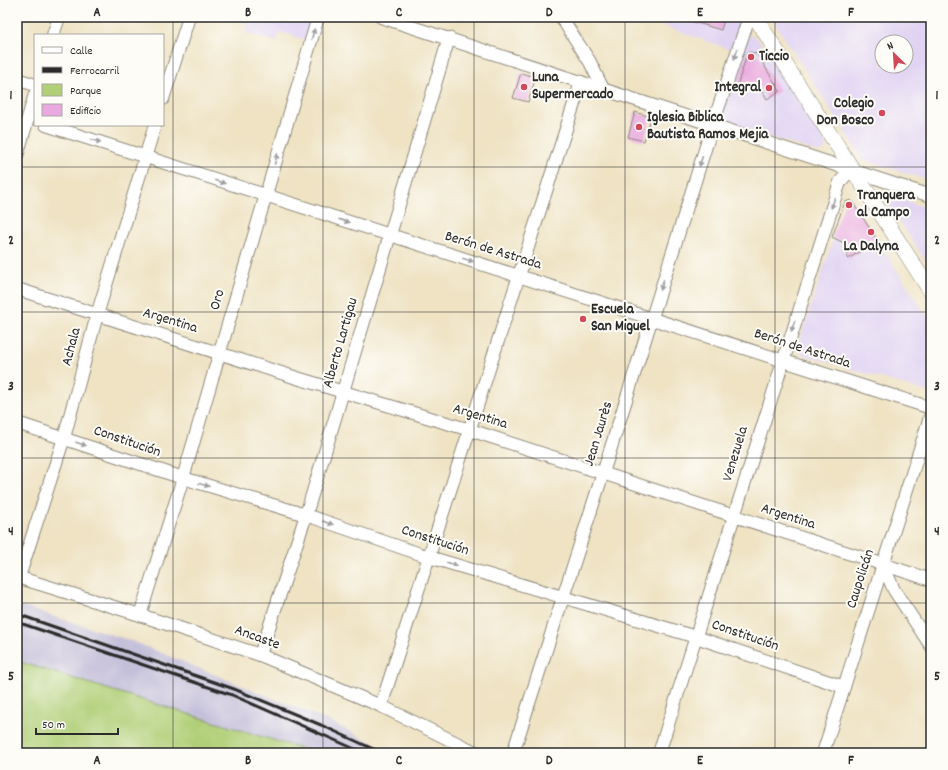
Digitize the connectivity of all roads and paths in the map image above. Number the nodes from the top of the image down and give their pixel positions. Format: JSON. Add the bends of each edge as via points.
{"nodes":[{"id":1,"x":59,"y":17,"type":"edge"},
{"id":2,"x":189,"y":17,"type":"edge"},
{"id":3,"x":318,"y":17,"type":"edge"},
{"id":4,"x":381,"y":17,"type":"edge"},
{"id":5,"x":561,"y":17,"type":"edge"},
{"id":6,"x":749,"y":17,"type":"edge"},
{"id":7,"x":755,"y":17,"type":"edge"},
{"id":8,"x":53,"y":34,"type":"edge"},
{"id":9,"x":449,"y":38,"type":"junction"},
{"id":10,"x":17,"y":79,"type":"edge"},
{"id":11,"x":581,"y":82,"type":"junction"},
{"id":12,"x":34,"y":85,"type":"edge"},
{"id":13,"x":603,"y":89,"type":"junction"},
{"id":14,"x":164,"y":97,"type":"edge"},
{"id":15,"x":34,"y":103,"type":"edge"},
{"id":16,"x":32,"y":120,"type":"edge"},
{"id":17,"x":713,"y":124,"type":"junction"},
{"id":18,"x":49,"y":126,"type":"edge"},
{"id":19,"x":155,"y":126,"type":"edge"},
{"id":20,"x":17,"y":156,"type":"edge"},
{"id":21,"x":145,"y":157,"type":"junction"},
{"id":22,"x":851,"y":169,"type":"junction"},
{"id":23,"x":265,"y":196,"type":"junction"},
{"id":24,"x":931,"y":196,"type":"edge"},
{"id":25,"x":389,"y":236,"type":"junction"},
{"id":26,"x":518,"y":276,"type":"junction"},
{"id":27,"x":17,"y":289,"type":"edge"},
{"id":28,"x":931,"y":292,"type":"edge"},
{"id":29,"x":98,"y":315,"type":"junction"},
{"id":30,"x":652,"y":318,"type":"junction"},
{"id":31,"x":220,"y":353,"type":"junction"},
{"id":32,"x":782,"y":360,"type":"junction"},
{"id":33,"x":344,"y":392,"type":"junction"},
{"id":34,"x":931,"y":408,"type":"edge"},
{"id":35,"x":931,"y":414,"type":"edge"},
{"id":36,"x":17,"y":423,"type":"edge"},
{"id":37,"x":470,"y":430,"type":"junction"},
{"id":38,"x":64,"y":438,"type":"junction"},
{"id":39,"x":604,"y":473,"type":"junction"},
{"id":40,"x":182,"y":478,"type":"junction"},
{"id":41,"x":306,"y":515,"type":"junction"},
{"id":42,"x":734,"y":516,"type":"junction"},
{"id":43,"x":429,"y":557,"type":"junction"},
{"id":44,"x":883,"y":565,"type":"junction"},
{"id":45,"x":18,"y":577,"type":"edge"},
{"id":46,"x":931,"y":580,"type":"edge"},
{"id":47,"x":562,"y":598,"type":"junction"},
{"id":48,"x":140,"y":615,"type":"junction"},
{"id":49,"x":696,"y":637,"type":"junction"},
{"id":50,"x":931,"y":646,"type":"edge"},
{"id":51,"x":260,"y":655,"type":"junction"},
{"id":52,"x":844,"y":687,"type":"junction"},
{"id":53,"x":381,"y":706,"type":"junction"},
{"id":54,"x":478,"y":753,"type":"edge"},
{"id":55,"x":513,"y":753,"type":"edge"},
{"id":56,"x":659,"y":753,"type":"edge"},
{"id":57,"x":823,"y":753,"type":"edge"}],
"edges":[{"from":1,"to":8,"type":"street"},
{"from":2,"to":14,"type":"street"},
{"from":23,"to":3,"type":"street","name":"Oro","one_way":true},
{"from":4,"to":9,"type":"street"},
{"from":5,"to":13,"type":"street","via":[[590,62]]},
{"from":6,"to":17,"type":"street","name":"Jean Jaurès","one_way":true},
{"from":7,"to":22,"type":"main road"},
{"from":9,"to":11,"type":"street"},
{"from":9,"to":25,"type":"street","name":"Alberto Lartigau"},
{"from":10,"to":12,"type":"street"},
{"from":11,"to":13,"type":"street"},
{"from":11,"to":26,"type":"street"},
{"from":13,"to":17,"type":"street"},
{"from":15,"to":16,"type":"street"},
{"from":16,"to":20,"type":"street"},
{"from":17,"to":22,"type":"street"},
{"from":17,"to":30,"type":"street","name":"Jean Jaurès","one_way":true},
{"from":18,"to":21,"type":"street","name":"Berón de Astrada","one_way":true},
{"from":19,"to":21,"type":"street","name":"Achala"},
{"from":21,"to":23,"type":"street","name":"Berón de Astrada","one_way":true},
{"from":21,"to":29,"type":"street","name":"Achala"},
{"from":22,"to":24,"type":"street"},
{"from":22,"to":28,"type":"main road"},
{"from":22,"to":32,"type":"street","name":"Venezuela","one_way":true,"via":[[840,182]]},
{"from":23,"to":25,"type":"street","name":"Berón de Astrada","one_way":true},
{"from":23,"to":31,"type":"street","name":"Oro"},
{"from":25,"to":26,"type":"street","name":"Berón de Astrada","one_way":true},
{"from":25,"to":33,"type":"street","name":"Alberto Lartigau"},
{"from":26,"to":30,"type":"street","name":"Berón de Astrada"},
{"from":26,"to":37,"type":"street"},
{"from":27,"to":29,"type":"street","name":"Argentina"},
{"from":29,"to":31,"type":"street","name":"Argentina"},
{"from":29,"to":38,"type":"street","name":"Achala"},
{"from":30,"to":32,"type":"street","name":"Berón de Astrada"},
{"from":30,"to":39,"type":"street","name":"Jean Jaurès"},
{"from":31,"to":33,"type":"street","name":"Argentina"},
{"from":31,"to":40,"type":"street","name":"Oro"},
{"from":32,"to":34,"type":"street","name":"Berón de Astrada"},
{"from":32,"to":42,"type":"street","name":"Venezuela"},
{"from":33,"to":37,"type":"street","name":"Argentina"},
{"from":33,"to":41,"type":"street","name":"Alberto Lartigau"},
{"from":35,"to":44,"type":"street","name":"Caupolicán"},
{"from":36,"to":38,"type":"street","name":"Constitución"},
{"from":37,"to":39,"type":"street","name":"Argentina"},
{"from":37,"to":43,"type":"street"},
{"from":38,"to":40,"type":"street","name":"Constitución","one_way":true},
{"from":38,"to":45,"type":"street","name":"Achala"},
{"from":39,"to":42,"type":"street","name":"Argentina"},
{"from":39,"to":47,"type":"street","name":"Jean Jaurès"},
{"from":40,"to":41,"type":"street","name":"Constitución","one_way":true},
{"from":40,"to":48,"type":"street","name":"Oro"},
{"from":41,"to":43,"type":"street","name":"Constitución","one_way":true},
{"from":41,"to":51,"type":"street","name":"Alberto Lartigau"},
{"from":42,"to":44,"type":"street","name":"Argentina"},
{"from":42,"to":49,"type":"street","name":"Venezuela"},
{"from":43,"to":47,"type":"street","name":"Constitución","one_way":true},
{"from":43,"to":53,"type":"street"},
{"from":44,"to":46,"type":"street","name":"Argentina"},
{"from":44,"to":50,"type":"street","via":[[894,590]]},
{"from":44,"to":52,"type":"street","name":"Caupolicán"},
{"from":45,"to":48,"type":"street","name":"Ancaste"},
{"from":47,"to":49,"type":"street","name":"Constitución"},
{"from":47,"to":55,"type":"street","name":"Jean Jaurès"},
{"from":48,"to":51,"type":"street","name":"Ancaste"},
{"from":49,"to":52,"type":"street","name":"Constitución"},
{"from":49,"to":56,"type":"street","name":"Venezuela"},
{"from":51,"to":53,"type":"street","name":"Ancaste"},
{"from":52,"to":57,"type":"street","name":"Caupolicán"},
{"from":53,"to":54,"type":"street","name":"Ancaste"}]}
